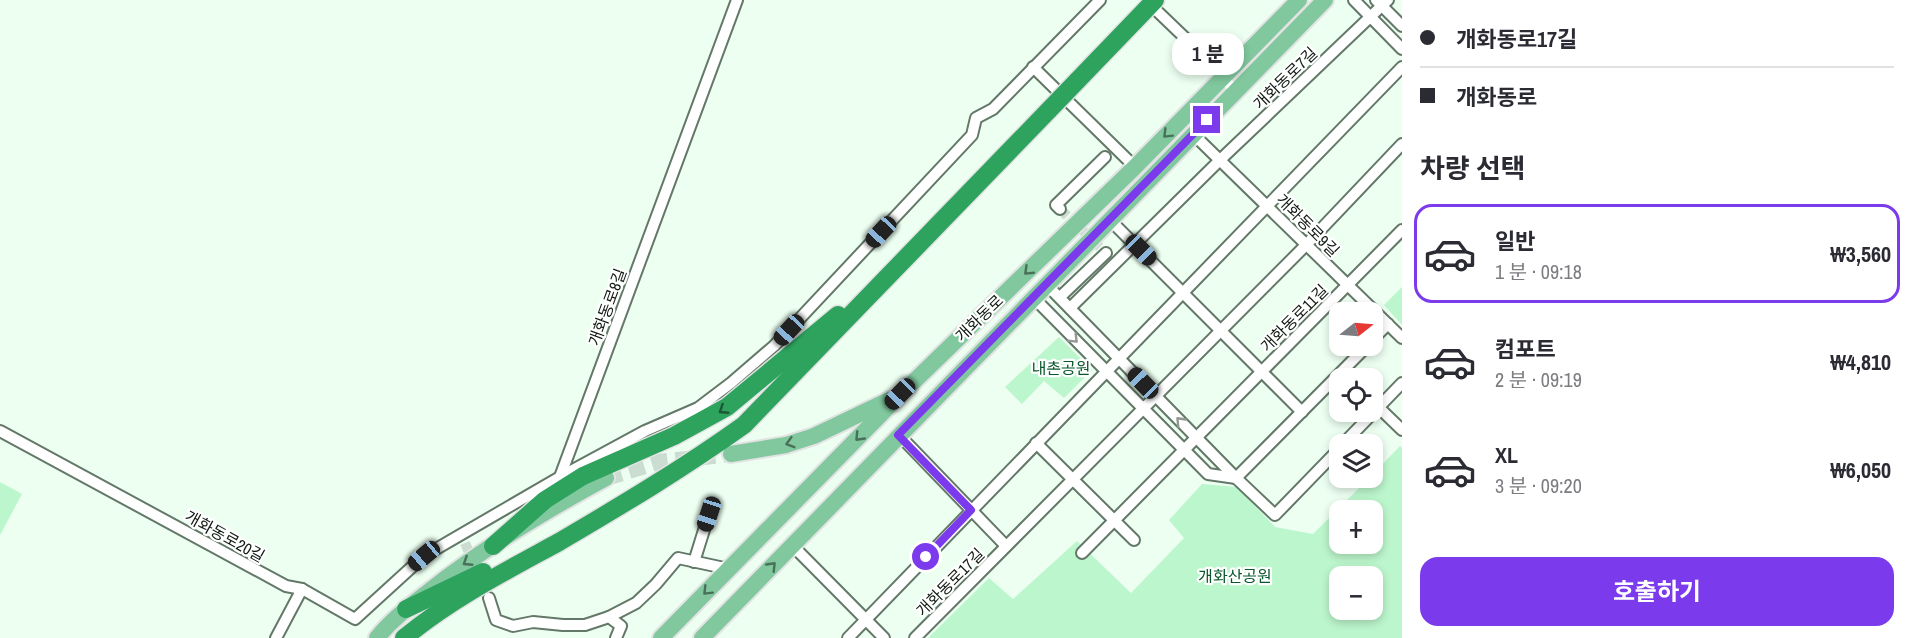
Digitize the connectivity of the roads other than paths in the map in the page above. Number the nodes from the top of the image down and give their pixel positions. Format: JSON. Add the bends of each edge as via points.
{"nodes":[{"id":1,"x":737,"y":0,"type":"edge"},
{"id":2,"x":1100,"y":0,"type":"edge"},
{"id":3,"x":1143,"y":0,"type":"edge"},
{"id":4,"x":1299,"y":0,"type":"edge"},
{"id":5,"x":1325,"y":0,"type":"edge"},
{"id":6,"x":1354,"y":0,"type":"edge"},
{"id":7,"x":1382,"y":2,"type":"edge"},
{"id":8,"x":1156,"y":6,"type":"edge"},
{"id":9,"x":1287,"y":13,"type":"junction"},
{"id":10,"x":1370,"y":17,"type":"junction"},
{"id":11,"x":1402,"y":26,"type":"edge"},
{"id":12,"x":1123,"y":27,"type":"junction"},
{"id":13,"x":1282,"y":46,"type":"junction"},
{"id":14,"x":1402,"y":49,"type":"edge"},
{"id":15,"x":1033,"y":67,"type":"junction"},
{"id":16,"x":1402,"y":67,"type":"edge"},
{"id":17,"x":1223,"y":78,"type":"junction"},
{"id":18,"x":1235,"y":91,"type":"junction"},
{"id":19,"x":1046,"y":107,"type":"junction"},
{"id":20,"x":1193,"y":134,"type":"junction"},
{"id":21,"x":1402,"y":144,"type":"edge"},
{"id":22,"x":1105,"y":157,"type":"dead end"},
{"id":23,"x":1220,"y":160,"type":"junction"},
{"id":24,"x":1135,"y":167,"type":"junction"},
{"id":25,"x":1268,"y":206,"type":"junction"},
{"id":26,"x":1060,"y":209,"type":"dead end"},
{"id":27,"x":1109,"y":219,"type":"junction"},
{"id":28,"x":1402,"y":230,"type":"edge"},
{"id":29,"x":1134,"y":244,"type":"junction"},
{"id":30,"x":1306,"y":245,"type":"junction"},
{"id":31,"x":1106,"y":253,"type":"dead end"},
{"id":32,"x":1046,"y":284,"type":"junction"},
{"id":33,"x":1347,"y":285,"type":"junction"},
{"id":34,"x":1183,"y":293,"type":"junction"},
{"id":35,"x":1033,"y":297,"type":"junction"},
{"id":36,"x":1060,"y":297,"type":"junction"},
{"id":37,"x":849,"y":306,"type":"junction"},
{"id":38,"x":1070,"y":308,"type":"junction"},
{"id":39,"x":1388,"y":324,"type":"junction"},
{"id":40,"x":1383,"y":329,"type":"edge"},
{"id":41,"x":1221,"y":330,"type":"junction"},
{"id":42,"x":1402,"y":338,"type":"edge"},
{"id":43,"x":1119,"y":358,"type":"junction"},
{"id":44,"x":1107,"y":371,"type":"junction"},
{"id":45,"x":1262,"y":372,"type":"junction"},
{"id":46,"x":1402,"y":383,"type":"edge"},
{"id":47,"x":1329,"y":389,"type":"edge"},
{"id":48,"x":900,"y":394,"type":"junction"},
{"id":49,"x":1156,"y":396,"type":"junction"},
{"id":50,"x":1383,"y":398,"type":"edge"},
{"id":51,"x":1143,"y":408,"type":"junction"},
{"id":52,"x":1383,"y":411,"type":"edge"},
{"id":53,"x":1302,"y":412,"type":"junction"},
{"id":54,"x":1361,"y":422,"type":"edge"},
{"id":55,"x":1402,"y":430,"type":"edge"},
{"id":56,"x":0,"y":431,"type":"edge"},
{"id":57,"x":1351,"y":434,"type":"edge"},
{"id":58,"x":898,"y":435,"type":"junction"},
{"id":59,"x":1197,"y":438,"type":"junction"},
{"id":60,"x":1036,"y":443,"type":"junction"},
{"id":61,"x":1185,"y":450,"type":"junction"},
{"id":62,"x":731,"y":454,"type":"tunnel mouth"},
{"id":63,"x":1329,"y":459,"type":"edge"},
{"id":64,"x":560,"y":477,"type":"junction"},
{"id":65,"x":606,"y":478,"type":"tunnel mouth"},
{"id":66,"x":1236,"y":478,"type":"junction"},
{"id":67,"x":1072,"y":479,"type":"junction"},
{"id":68,"x":971,"y":510,"type":"junction"},
{"id":69,"x":709,"y":514,"type":"dead end"},
{"id":70,"x":1114,"y":520,"type":"junction"},
{"id":71,"x":1134,"y":540,"type":"dead end"},
{"id":72,"x":792,"y":545,"type":"junction"},
{"id":73,"x":493,"y":546,"type":"junction"},
{"id":74,"x":1006,"y":546,"type":"junction"},
{"id":75,"x":1083,"y":553,"type":"dead end"},
{"id":76,"x":694,"y":562,"type":"junction"},
{"id":77,"x":729,"y":569,"type":"junction"},
{"id":78,"x":302,"y":589,"type":"junction"},
{"id":79,"x":489,"y":598,"type":"dead end"},
{"id":80,"x":406,"y":609,"type":"junction"},
{"id":81,"x":609,"y":617,"type":"junction"},
{"id":82,"x":867,"y":618,"type":"junction"},
{"id":83,"x":276,"y":638,"type":"edge"},
{"id":84,"x":377,"y":638,"type":"edge"},
{"id":85,"x":404,"y":638,"type":"edge"},
{"id":86,"x":616,"y":638,"type":"edge"},
{"id":87,"x":661,"y":638,"type":"edge"},
{"id":88,"x":702,"y":638,"type":"edge"},
{"id":89,"x":848,"y":638,"type":"edge"},
{"id":90,"x":884,"y":638,"type":"edge"},
{"id":91,"x":915,"y":638,"type":"edge"}],
"edges":[{"from":1,"to":64,"type":"street","name":"개화동로8길"},
{"from":2,"to":15,"type":"street"},
{"from":3,"to":12,"type":"highway"},
{"from":4,"to":9,"type":"main road","name":"개화동로"},
{"from":5,"to":13,"type":"main road","name":"개화동로"},
{"from":6,"to":10,"type":"street"},
{"from":7,"to":10,"type":"street","name":"개화동로7길"},
{"from":7,"to":11,"type":"street","name":"개화동로7길"},
{"from":8,"to":12,"type":"highway"},
{"from":8,"to":17,"type":"street"},
{"from":9,"to":13,"type":"main road","via":[[1289,23],[1275,42]]},
{"from":9,"to":17,"type":"main road","name":"개화동로"},
{"from":10,"to":14,"type":"street"},
{"from":10,"to":23,"type":"street","name":"개화동로7길"},
{"from":12,"to":19,"type":"highway","bridge":true},
{"from":13,"to":18,"type":"main road","name":"개화동로"},
{"from":15,"to":24,"type":"street"},
{"from":15,"to":64,"type":"street","via":[[993,109],[976,118],[972,135],[774,346],[698,408],[645,431]]},
{"from":16,"to":25,"type":"street"},
{"from":17,"to":18,"type":"street"},
{"from":17,"to":24,"type":"main road","name":"개화동로","one_way":true},
{"from":18,"to":20,"type":"main road","name":"개화동로"},
{"from":19,"to":37,"type":"highway"},
{"from":19,"to":85,"type":"highway","via":[[744,425],[693,462],[460,598]]},
{"from":20,"to":23,"type":"street","name":"개화동로9길"},
{"from":20,"to":27,"type":"main road","name":"개화동로"},
{"from":21,"to":30,"type":"street"},
{"from":22,"to":26,"type":"street","via":[[1056,205]]},
{"from":23,"to":25,"type":"street","name":"개화동로9길"},
{"from":23,"to":29,"type":"street"},
{"from":24,"to":48,"type":"main road","name":"개화동로","one_way":true},
{"from":25,"to":30,"type":"street","name":"개화동로9길"},
{"from":25,"to":34,"type":"street"},
{"from":27,"to":29,"type":"street","name":"개화동로11길"},
{"from":27,"to":32,"type":"main road","name":"개화동로"},
{"from":28,"to":33,"type":"street"},
{"from":29,"to":34,"type":"street","name":"개화동로11길"},
{"from":29,"to":38,"type":"street"},
{"from":30,"to":33,"type":"street","name":"개화동로9길"},
{"from":30,"to":41,"type":"street"},
{"from":31,"to":36,"type":"street"},
{"from":32,"to":35,"type":"main road","name":"개화동로"},
{"from":32,"to":36,"type":"street"},
{"from":33,"to":39,"type":"street","name":"개화동로9길"},
{"from":33,"to":45,"type":"street","name":"개화동로11길"},
{"from":34,"to":41,"type":"street","name":"개화동로11길"},
{"from":34,"to":43,"type":"street","name":"개화동로17길"},
{"from":35,"to":44,"type":"street","one_way":true},
{"from":35,"to":58,"type":"main road","name":"개화동로"},
{"from":36,"to":38,"type":"street"},
{"from":37,"to":73,"type":"highway","one_way":true,"via":[[728,407],[583,476],[545,500]]},
{"from":37,"to":80,"type":"highway","via":[[739,416],[692,453],[490,568]]},
{"from":38,"to":43,"type":"street"},
{"from":39,"to":40,"type":"street"},
{"from":39,"to":42,"type":"street","name":"개화동로9길"},
{"from":41,"to":45,"type":"street","name":"개화동로11길"},
{"from":41,"to":49,"type":"street","name":"개화동로17길"},
{"from":43,"to":44,"type":"street","name":"개화동로17길"},
{"from":43,"to":49,"type":"street"},
{"from":44,"to":51,"type":"street"},
{"from":44,"to":60,"type":"street","name":"개화동로17길"},
{"from":45,"to":53,"type":"street","name":"개화동로11길"},
{"from":45,"to":59,"type":"street"},
{"from":46,"to":50,"type":"street"},
{"from":47,"to":53,"type":"street"},
{"from":48,"to":62,"type":"main road","one_way":true,"via":[[814,436]]},
{"from":48,"to":77,"type":"main road","name":"개화동로","one_way":true},
{"from":49,"to":51,"type":"street","name":"개화동로17길"},
{"from":59,"to":49,"type":"street","one_way":true},
{"from":51,"to":61,"type":"street"},
{"from":51,"to":67,"type":"street","name":"개화동로17길"},
{"from":52,"to":55,"type":"street"},
{"from":53,"to":66,"type":"street"},
{"from":54,"to":57,"type":"street"},
{"from":56,"to":78,"type":"street","name":"개화동로20길","via":[[286,586]]},
{"from":58,"to":68,"type":"street"},
{"from":58,"to":72,"type":"main road","name":"개화동로"},
{"from":59,"to":61,"type":"street"},
{"from":59,"to":66,"type":"street"},
{"from":60,"to":67,"type":"street"},
{"from":60,"to":68,"type":"street","name":"개화동로17길"},
{"from":61,"to":66,"type":"street","via":[[1208,474]]},
{"from":61,"to":70,"type":"street"},
{"from":63,"to":66,"type":"street","via":[[1275,514]]},
{"from":64,"to":78,"type":"street","name":"개화동로20길","via":[[463,538],[424,556],[355,619]]},
{"from":65,"to":73,"type":"main road"},
{"from":67,"to":70,"type":"street"},
{"from":67,"to":74,"type":"street","name":"개화동로17길"},
{"from":68,"to":74,"type":"street"},
{"from":68,"to":82,"type":"street","name":"개화동로17길"},
{"from":69,"to":76,"type":"street"},
{"from":70,"to":71,"type":"street"},
{"from":70,"to":75,"type":"street"},
{"from":72,"to":82,"type":"street"},
{"from":88,"to":72,"type":"main road","name":"개화동로","one_way":true},
{"from":73,"to":80,"type":"main road","one_way":true},
{"from":74,"to":91,"type":"street","name":"개화동로17길"},
{"from":76,"to":77,"type":"street"},
{"from":76,"to":81,"type":"street","via":[[678,558],[636,603]]},
{"from":77,"to":87,"type":"main road","name":"개화동로","one_way":true},
{"from":78,"to":83,"type":"street"},
{"from":79,"to":81,"type":"street","via":[[496,620],[513,626],[533,622],[585,625]]},
{"from":80,"to":84,"type":"main road"},
{"from":81,"to":86,"type":"street","via":[[621,626]]},
{"from":82,"to":89,"type":"street","name":"개화동로17길"},
{"from":82,"to":90,"type":"street"}]}
